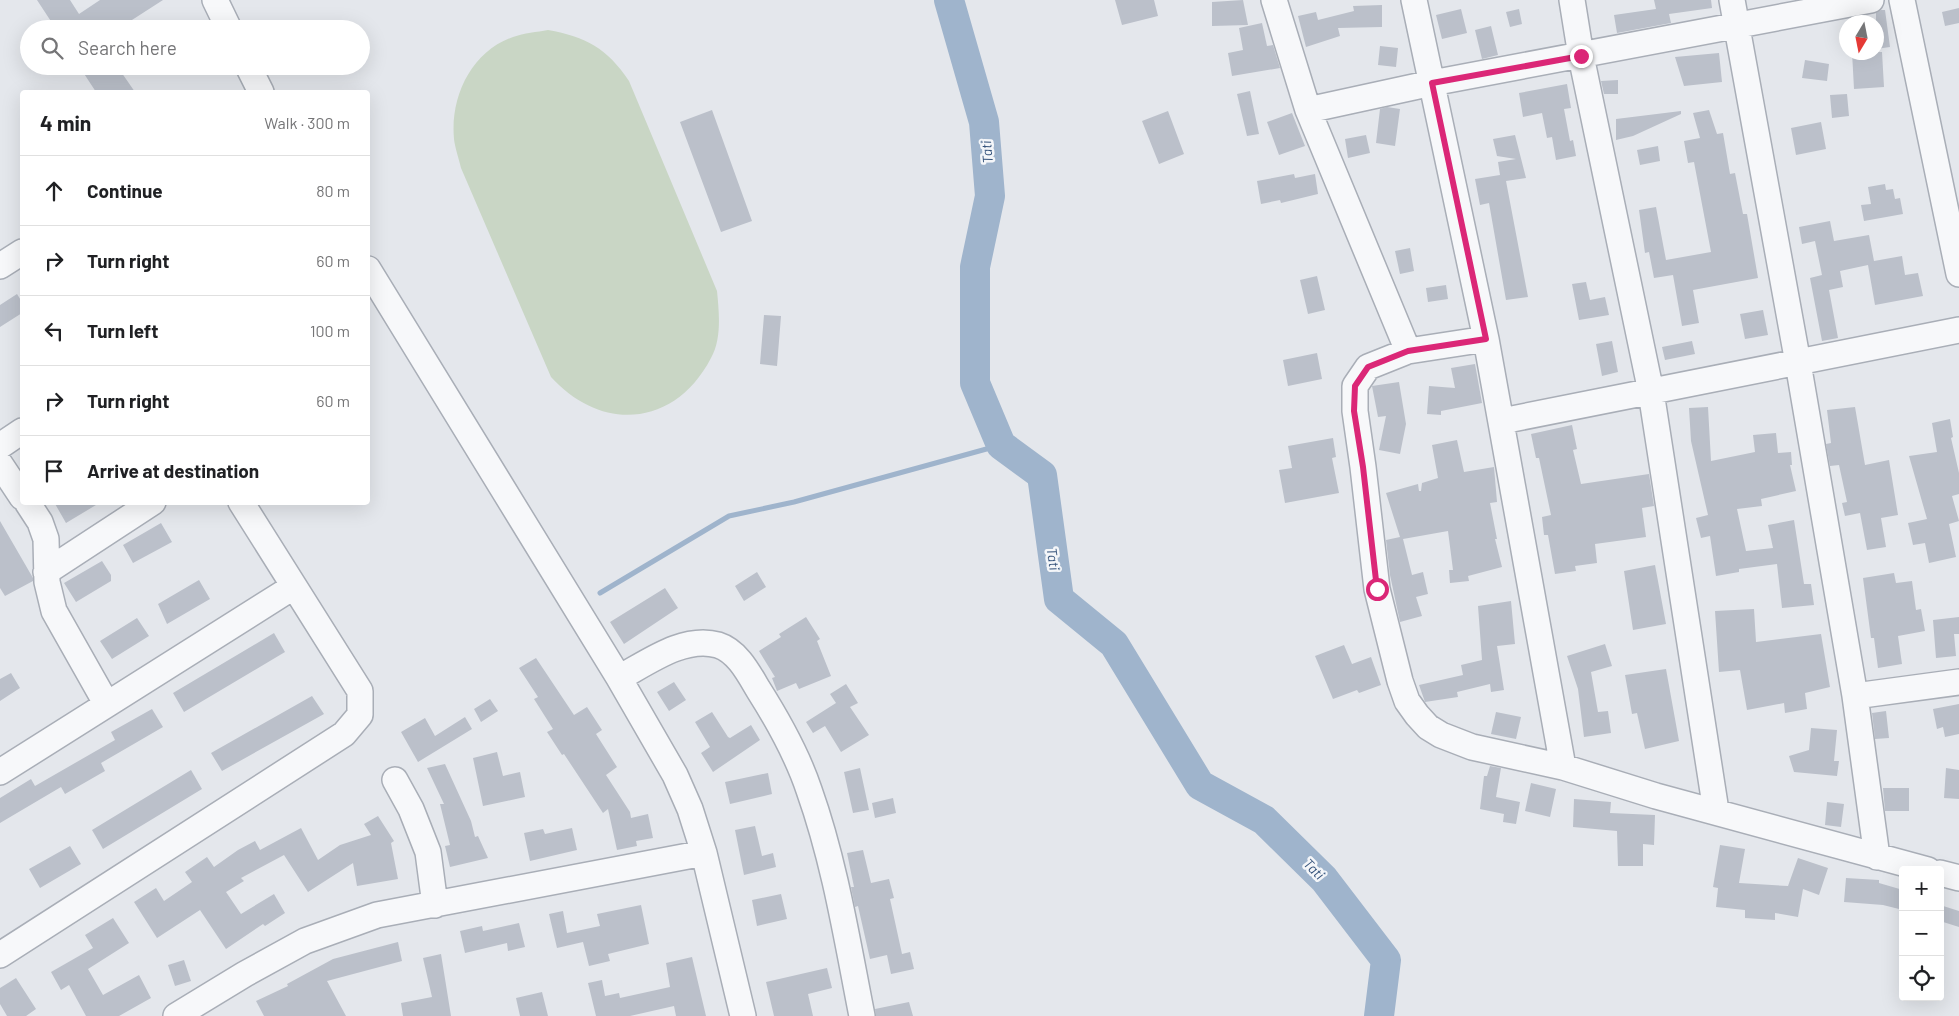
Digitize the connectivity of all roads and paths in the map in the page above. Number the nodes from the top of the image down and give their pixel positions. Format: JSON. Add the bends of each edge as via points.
{"nodes":[{"id":1,"x":215,"y":0,"type":"edge"},
{"id":2,"x":1274,"y":0,"type":"edge"},
{"id":3,"x":1414,"y":0,"type":"edge"},
{"id":4,"x":1572,"y":0,"type":"edge"},
{"id":5,"x":1732,"y":0,"type":"edge"},
{"id":6,"x":1871,"y":0,"type":"edge"},
{"id":7,"x":1902,"y":0,"type":"edge"},
{"id":8,"x":225,"y":20,"type":"edge"},
{"id":9,"x":1738,"y":27,"type":"junction"},
{"id":10,"x":1581,"y":56,"type":"junction"},
{"id":11,"x":252,"y":75,"type":"edge"},
{"id":12,"x":1432,"y":83,"type":"junction"},
{"id":13,"x":260,"y":90,"type":"edge"},
{"id":14,"x":1308,"y":110,"type":"junction"},
{"id":15,"x":20,"y":253,"type":"edge"},
{"id":16,"x":0,"y":266,"type":"edge"},
{"id":17,"x":370,"y":272,"type":"edge"},
{"id":18,"x":1959,"y":274,"type":"edge"},
{"id":19,"x":1959,"y":330,"type":"edge"},
{"id":20,"x":1486,"y":339,"type":"junction"},
{"id":21,"x":1408,"y":351,"type":"junction"},
{"id":22,"x":1798,"y":362,"type":"junction"},
{"id":23,"x":1651,"y":392,"type":"junction"},
{"id":24,"x":1502,"y":421,"type":"junction"},
{"id":25,"x":20,"y":432,"type":"edge"},
{"id":26,"x":0,"y":446,"type":"edge"},
{"id":27,"x":0,"y":464,"type":"edge"},
{"id":28,"x":20,"y":493,"type":"edge"},
{"id":29,"x":29,"y":505,"type":"edge"},
{"id":30,"x":148,"y":505,"type":"edge"},
{"id":31,"x":243,"y":505,"type":"edge"},
{"id":32,"x":46,"y":572,"type":"junction"},
{"id":33,"x":294,"y":587,"type":"junction"},
{"id":34,"x":619,"y":678,"type":"junction"},
{"id":35,"x":1959,"y":682,"type":"edge"},
{"id":36,"x":1855,"y":696,"type":"junction"},
{"id":37,"x":106,"y":703,"type":"junction"},
{"id":38,"x":1563,"y":767,"type":"junction"},
{"id":39,"x":0,"y":772,"type":"edge"},
{"id":40,"x":395,"y":780,"type":"dead end"},
{"id":41,"x":1716,"y":811,"type":"junction"},
{"id":42,"x":704,"y":853,"type":"junction"},
{"id":43,"x":1876,"y":857,"type":"junction"},
{"id":44,"x":1912,"y":866,"type":"edge"},
{"id":45,"x":1944,"y":874,"type":"edge"},
{"id":46,"x":1959,"y":878,"type":"edge"},
{"id":47,"x":435,"y":905,"type":"junction"},
{"id":48,"x":0,"y":955,"type":"edge"},
{"id":49,"x":176,"y":1016,"type":"edge"},
{"id":50,"x":743,"y":1016,"type":"edge"},
{"id":51,"x":862,"y":1016,"type":"edge"}],
"edges":[{"from":1,"to":8,"type":"street"},
{"from":2,"to":14,"type":"street"},
{"from":3,"to":12,"type":"street"},
{"from":4,"to":10,"type":"street"},
{"from":5,"to":9,"type":"street"},
{"from":6,"to":9,"type":"street"},
{"from":7,"to":18,"type":"street"},
{"from":9,"to":10,"type":"street"},
{"from":9,"to":22,"type":"street"},
{"from":10,"to":12,"type":"street"},
{"from":10,"to":23,"type":"street"},
{"from":11,"to":13,"type":"street"},
{"from":12,"to":14,"type":"street"},
{"from":12,"to":20,"type":"street"},
{"from":14,"to":21,"type":"street"},
{"from":15,"to":16,"type":"street"},
{"from":17,"to":34,"type":"street"},
{"from":19,"to":22,"type":"street"},
{"from":20,"to":21,"type":"street"},
{"from":20,"to":24,"type":"street"},
{"from":21,"to":38,"type":"street","via":[[1368,367],[1355,386],[1354,398],[1377,589],[1407,701],[1428,727],[1441,735],[1472,747]]},
{"from":22,"to":23,"type":"street"},
{"from":22,"to":36,"type":"street"},
{"from":23,"to":24,"type":"street"},
{"from":23,"to":41,"type":"street"},
{"from":24,"to":38,"type":"street"},
{"from":25,"to":26,"type":"street"},
{"from":27,"to":28,"type":"street"},
{"from":29,"to":32,"type":"street","via":[[46,539]]},
{"from":30,"to":32,"type":"street"},
{"from":31,"to":33,"type":"street"},
{"from":32,"to":37,"type":"street","via":[[54,611]]},
{"from":33,"to":37,"type":"street"},
{"from":33,"to":48,"type":"street","via":[[360,692],[360,715],[344,734]]},
{"from":34,"to":42,"type":"street","via":[[675,775]]},
{"from":34,"to":51,"type":"street","via":[[684,645],[716,644],[737,657],[771,710],[809,788],[830,854]]},
{"from":35,"to":36,"type":"street"},
{"from":36,"to":43,"type":"street"},
{"from":37,"to":39,"type":"street"},
{"from":38,"to":41,"type":"street"},
{"from":40,"to":47,"type":"street","via":[[411,808],[428,852]]},
{"from":41,"to":43,"type":"street"},
{"from":42,"to":47,"type":"street"},
{"from":42,"to":50,"type":"street"},
{"from":43,"to":44,"type":"street"},
{"from":45,"to":46,"type":"street"},
{"from":47,"to":49,"type":"street","via":[[376,915],[305,941]]}]}
